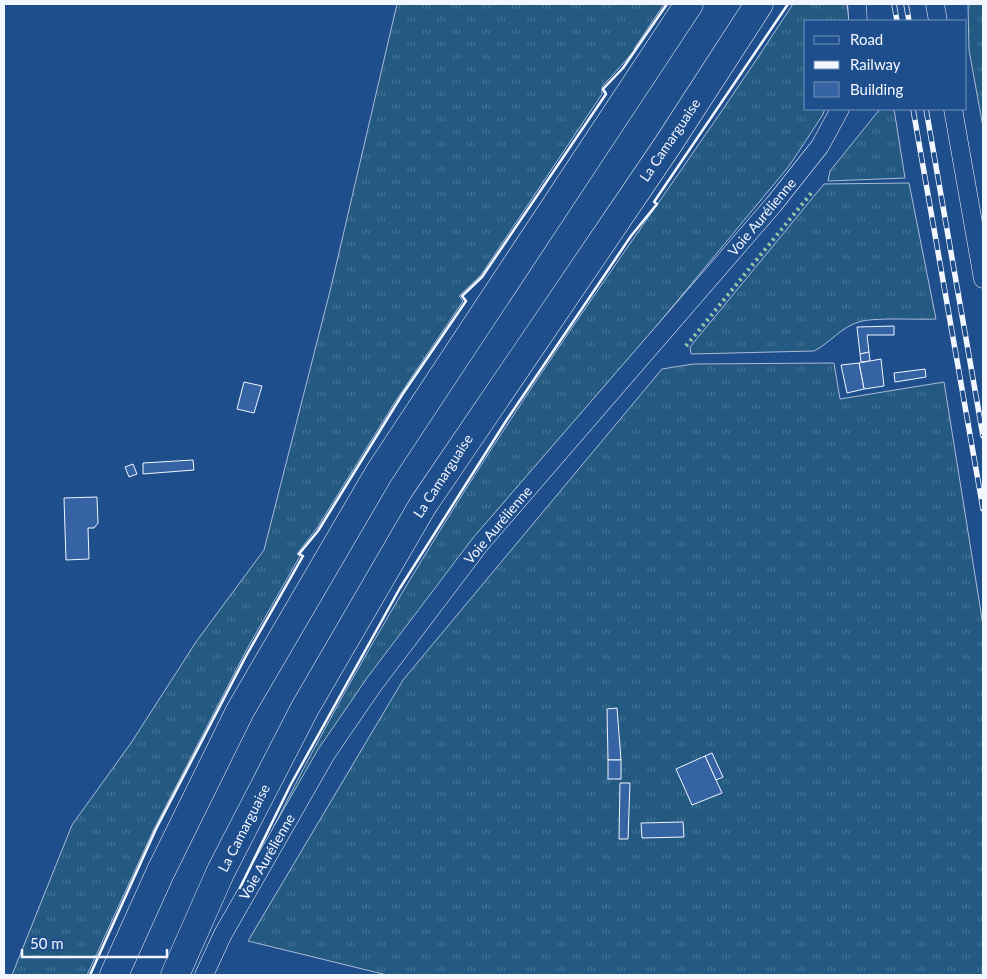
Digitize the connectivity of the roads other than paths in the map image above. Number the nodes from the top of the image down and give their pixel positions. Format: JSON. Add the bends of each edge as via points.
{"nodes":[{"id":1,"x":689,"y":4,"type":"edge"},
{"id":2,"x":759,"y":4,"type":"edge"},
{"id":3,"x":856,"y":4,"type":"edge"},
{"id":4,"x":935,"y":4,"type":"edge"},
{"id":5,"x":858,"y":20,"type":"edge"},
{"id":6,"x":938,"y":20,"type":"edge"},
{"id":7,"x":839,"y":110,"type":"edge"},
{"id":8,"x":953,"y":110,"type":"edge"},
{"id":9,"x":983,"y":279,"type":"edge"},
{"id":10,"x":114,"y":975,"type":"edge"},
{"id":11,"x":175,"y":975,"type":"edge"},
{"id":12,"x":204,"y":975,"type":"edge"}],
"edges":[{"from":1,"to":10,"type":"highway","via":[[379,473],[240,711]]},
{"from":2,"to":11,"type":"highway","name":"La Camarguaise","via":[[667,146],[423,505],[305,708],[222,871]]},
{"from":3,"to":5,"type":"street"},
{"from":4,"to":6,"type":"street"},
{"from":7,"to":12,"type":"street","name":"Voie Aurélienne","via":[[820,146],[780,197],[480,544],[374,684],[326,754],[223,934]]},
{"from":8,"to":9,"type":"street"}]}
